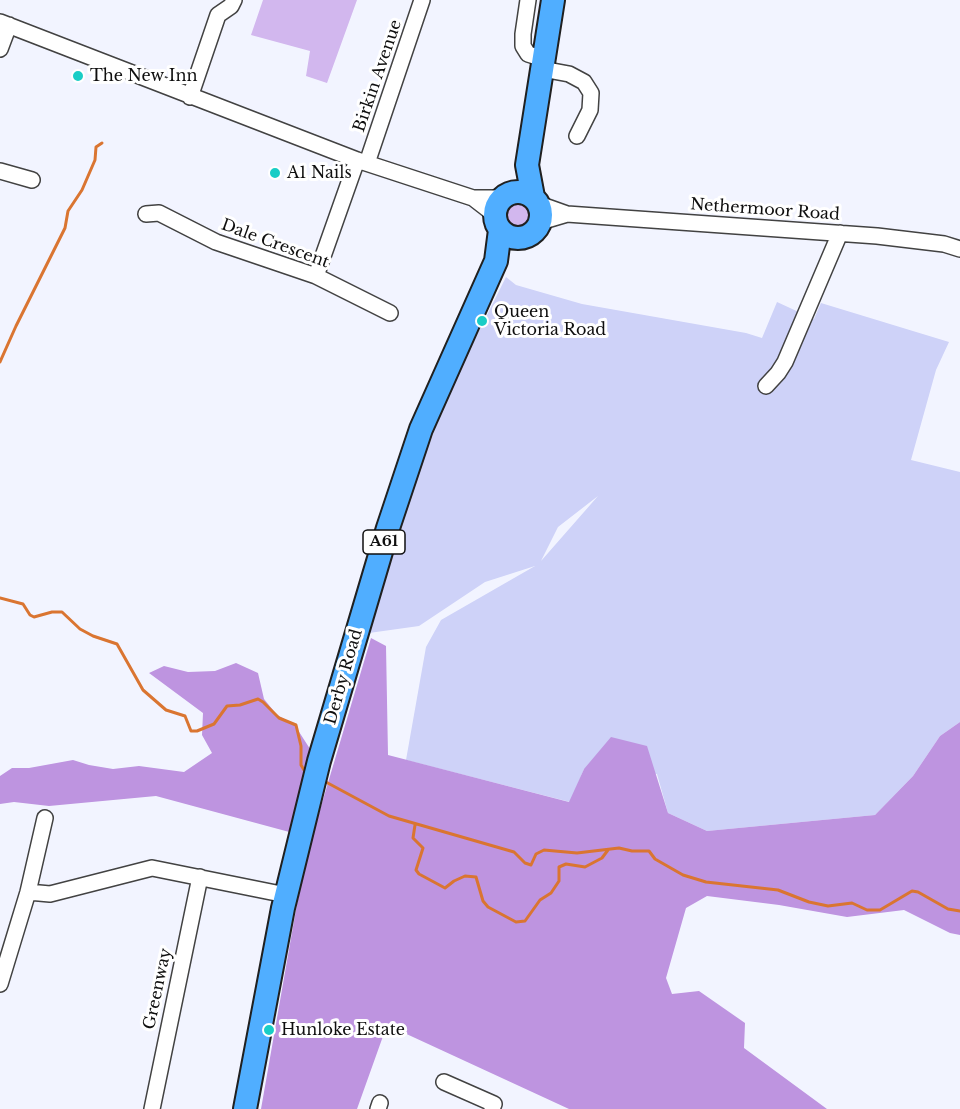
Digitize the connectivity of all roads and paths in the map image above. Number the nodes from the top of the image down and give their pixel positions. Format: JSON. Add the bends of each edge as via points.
{"nodes":[{"id":1,"x":234,"y":0,"type":"edge"},
{"id":2,"x":422,"y":0,"type":"edge"},
{"id":3,"x":528,"y":0,"type":"edge"},
{"id":4,"x":553,"y":0,"type":"edge"},
{"id":5,"x":4,"y":23,"type":"edge"},
{"id":6,"x":0,"y":49,"type":"edge"},
{"id":7,"x":543,"y":64,"type":"junction"},
{"id":8,"x":190,"y":97,"type":"junction"},
{"id":9,"x":577,"y":136,"type":"dead end"},
{"id":10,"x":362,"y":161,"type":"junction"},
{"id":11,"x":527,"y":165,"type":"junction"},
{"id":12,"x":0,"y":171,"type":"edge"},
{"id":13,"x":32,"y":180,"type":"dead end"},
{"id":14,"x":538,"y":208,"type":"junction"},
{"id":15,"x":146,"y":214,"type":"dead end"},
{"id":16,"x":505,"y":215,"type":"junction"},
{"id":17,"x":840,"y":233,"type":"junction"},
{"id":18,"x":960,"y":249,"type":"edge"},
{"id":19,"x":316,"y":276,"type":"junction"},
{"id":20,"x":390,"y":313,"type":"dead end"},
{"id":21,"x":766,"y":386,"type":"dead end"},
{"id":22,"x":45,"y":818,"type":"dead end"},
{"id":23,"x":200,"y":877,"type":"junction"},
{"id":24,"x":28,"y":892,"type":"junction"},
{"id":25,"x":286,"y":895,"type":"junction"},
{"id":26,"x":0,"y":984,"type":"edge"},
{"id":27,"x":444,"y":1082,"type":"dead end"},
{"id":28,"x":152,"y":1109,"type":"edge"},
{"id":29,"x":245,"y":1109,"type":"edge"},
{"id":30,"x":492,"y":1109,"type":"edge"}],
"edges":[{"from":1,"to":8,"type":"street","via":[[218,15]]},
{"from":2,"to":10,"type":"street","name":"Birkin Avenue"},
{"from":3,"to":7,"type":"street","via":[[523,46]]},
{"from":4,"to":7,"type":"highway","number":"A61"},
{"from":5,"to":6,"type":"street"},
{"from":5,"to":8,"type":"street"},
{"from":7,"to":9,"type":"street","via":[[584,82],[591,93],[590,110]]},
{"from":7,"to":11,"type":"highway","number":"A61"},
{"from":8,"to":10,"type":"street"},
{"from":10,"to":16,"type":"street","via":[[473,198]]},
{"from":10,"to":19,"type":"street","name":"Birkin Avenue"},
{"from":11,"to":14,"type":"highway","number":"A61"},
{"from":11,"to":16,"type":"highway","number":"A61"},
{"from":12,"to":13,"type":"street"},
{"from":14,"to":16,"type":"highway","via":[[522,192]]},
{"from":14,"to":16,"type":"highway","via":[[536,230],[529,236]]},
{"from":14,"to":17,"type":"street","name":"Nethermoor Road","via":[[567,214]]},
{"from":15,"to":19,"type":"street","name":"Dale Crescent","via":[[159,213],[216,242]]},
{"from":16,"to":25,"type":"highway","name":"Derby Road","number":"A61","via":[[496,261],[421,429],[388,528],[319,761]]},
{"from":17,"to":18,"type":"street","name":"Nethermoor Road"},
{"from":17,"to":21,"type":"street","via":[[784,362]]},
{"from":19,"to":20,"type":"street","name":"Dale Crescent"},
{"from":22,"to":24,"type":"street"},
{"from":23,"to":24,"type":"street","via":[[152,868],[50,894]]},
{"from":23,"to":25,"type":"street"},
{"from":23,"to":28,"type":"street","name":"Greenway"},
{"from":24,"to":26,"type":"street"},
{"from":25,"to":29,"type":"highway","name":"Derby Road","number":"A61"},
{"from":27,"to":30,"type":"street","via":[[494,1104]]}]}
